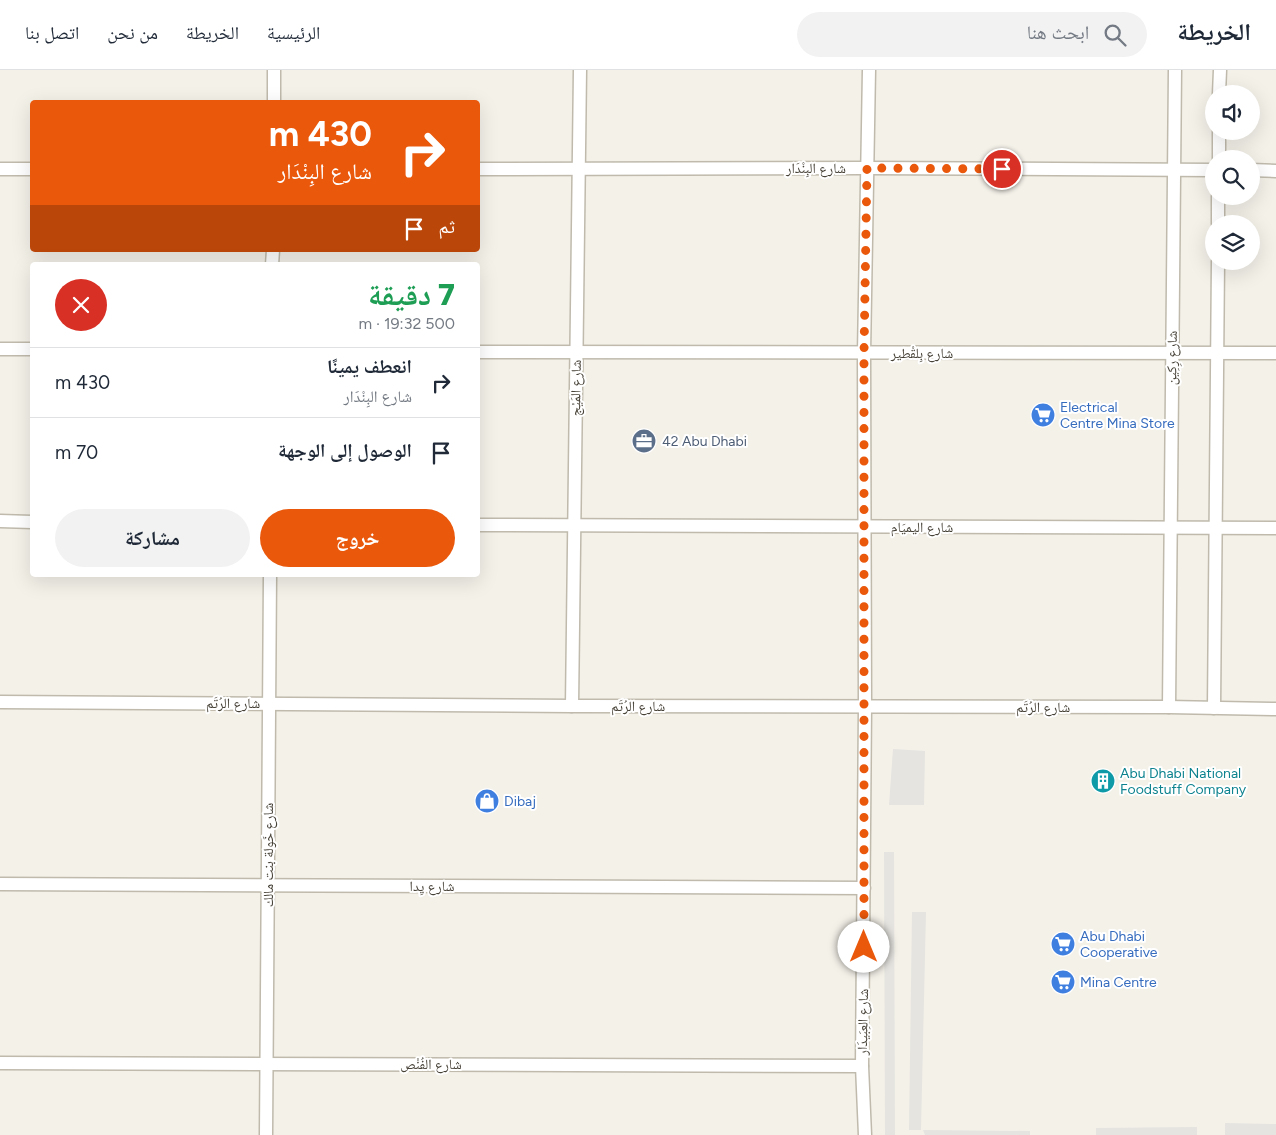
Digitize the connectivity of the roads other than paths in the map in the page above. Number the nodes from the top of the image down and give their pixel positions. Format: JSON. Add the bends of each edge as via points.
{"nodes":[{"id":1,"x":274,"y":70,"type":"edge"},
{"id":2,"x":580,"y":70,"type":"edge"},
{"id":3,"x":869,"y":70,"type":"edge"},
{"id":4,"x":1175,"y":70,"type":"edge"},
{"id":5,"x":1220,"y":70,"type":"edge"},
{"id":6,"x":1219,"y":85,"type":"edge"},
{"id":7,"x":274,"y":100,"type":"edge"},
{"id":8,"x":867,"y":168,"type":"junction"},
{"id":9,"x":0,"y":169,"type":"edge"},
{"id":10,"x":30,"y":169,"type":"edge"},
{"id":11,"x":480,"y":169,"type":"edge"},
{"id":12,"x":578,"y":169,"type":"junction"},
{"id":13,"x":1174,"y":170,"type":"junction"},
{"id":14,"x":1205,"y":170,"type":"edge"},
{"id":15,"x":1260,"y":170,"type":"edge"},
{"id":16,"x":1276,"y":171,"type":"edge"},
{"id":17,"x":1218,"y":270,"type":"edge"},
{"id":18,"x":0,"y":349,"type":"edge"},
{"id":19,"x":30,"y":349,"type":"edge"},
{"id":20,"x":480,"y":352,"type":"edge"},
{"id":21,"x":576,"y":352,"type":"junction"},
{"id":22,"x":1172,"y":353,"type":"junction"},
{"id":23,"x":1217,"y":353,"type":"junction"},
{"id":24,"x":1276,"y":353,"type":"edge"},
{"id":25,"x":864,"y":354,"type":"junction"},
{"id":26,"x":0,"y":521,"type":"edge"},
{"id":27,"x":30,"y":522,"type":"edge"},
{"id":28,"x":480,"y":525,"type":"edge"},
{"id":29,"x":574,"y":526,"type":"junction"},
{"id":30,"x":864,"y":526,"type":"junction"},
{"id":31,"x":1171,"y":528,"type":"junction"},
{"id":32,"x":1215,"y":528,"type":"junction"},
{"id":33,"x":1276,"y":528,"type":"edge"},
{"id":34,"x":270,"y":577,"type":"edge"},
{"id":35,"x":0,"y":702,"type":"edge"},
{"id":36,"x":269,"y":703,"type":"junction"},
{"id":37,"x":572,"y":706,"type":"junction"},
{"id":38,"x":865,"y":707,"type":"junction"},
{"id":39,"x":1169,"y":707,"type":"junction"},
{"id":40,"x":1214,"y":708,"type":"junction"},
{"id":41,"x":1276,"y":709,"type":"edge"},
{"id":42,"x":0,"y":884,"type":"edge"},
{"id":43,"x":268,"y":886,"type":"junction"},
{"id":44,"x":864,"y":888,"type":"junction"},
{"id":45,"x":0,"y":1063,"type":"edge"},
{"id":46,"x":266,"y":1064,"type":"junction"},
{"id":47,"x":862,"y":1066,"type":"junction"},
{"id":48,"x":266,"y":1135,"type":"edge"},
{"id":49,"x":865,"y":1135,"type":"edge"}],
"edges":[{"from":1,"to":7,"type":"street"},
{"from":2,"to":12,"type":"street","name":"شارع المَيْج"},
{"from":3,"to":8,"type":"street","name":"شارع العِبَيدَار"},
{"from":4,"to":13,"type":"street","name":"شارع رِكِين"},
{"from":5,"to":6,"type":"street"},
{"from":8,"to":12,"type":"street","name":"شارع البِنْدَار"},
{"from":8,"to":13,"type":"street","name":"شارع البِنْدَار"},
{"from":8,"to":25,"type":"street","name":"شارع العِبَيدَار"},
{"from":9,"to":10,"type":"street"},
{"from":11,"to":12,"type":"street","name":"شارع البِنْدَار"},
{"from":12,"to":21,"type":"street","name":"شارع المَيْج"},
{"from":13,"to":14,"type":"street","name":"شارع البِنْدَار"},
{"from":13,"to":22,"type":"street","name":"شارع رِكِين"},
{"from":15,"to":16,"type":"street"},
{"from":17,"to":23,"type":"street"},
{"from":18,"to":19,"type":"street"},
{"from":20,"to":21,"type":"street","name":"شارع بِلقْطير"},
{"from":21,"to":25,"type":"street","name":"شارع بِلقْطير"},
{"from":21,"to":29,"type":"street","name":"شارع المَيْج"},
{"from":22,"to":23,"type":"street","name":"شارع بِلقْطير"},
{"from":22,"to":25,"type":"street","name":"شارع بِلقْطير"},
{"from":22,"to":31,"type":"street","name":"شارع رِكِين"},
{"from":23,"to":24,"type":"street","name":"شارع بِلقْطير"},
{"from":23,"to":32,"type":"street"},
{"from":25,"to":30,"type":"street","name":"شارع العِبَيدَار"},
{"from":26,"to":27,"type":"street"},
{"from":28,"to":29,"type":"street","name":"شارع اليميَام"},
{"from":29,"to":30,"type":"street","name":"شارع اليميَام"},
{"from":29,"to":37,"type":"street","name":"شارع المَيْج"},
{"from":30,"to":31,"type":"street","name":"شارع اليميَام"},
{"from":30,"to":38,"type":"street","name":"شارع العِبَيدَار"},
{"from":31,"to":32,"type":"street","name":"شارع اليميَام"},
{"from":31,"to":39,"type":"street","name":"شارع رِكِين"},
{"from":32,"to":33,"type":"street","name":"شارع اليميَام"},
{"from":32,"to":40,"type":"street"},
{"from":34,"to":36,"type":"street","name":"شارع خَولة بنت مالك"},
{"from":35,"to":36,"type":"street","name":"شارع الرُتَم"},
{"from":36,"to":37,"type":"street","name":"شارع الرُتَم"},
{"from":36,"to":43,"type":"street","name":"شارع خَولة بنت مالك"},
{"from":37,"to":38,"type":"street","name":"شارع الرُتَم"},
{"from":38,"to":39,"type":"street","name":"شارع الرُتَم"},
{"from":38,"to":44,"type":"street","name":"شارع العِبَيدَار"},
{"from":39,"to":40,"type":"street","name":"شارع الرُتَم"},
{"from":40,"to":41,"type":"street","name":"شارع الرُتَم"},
{"from":42,"to":43,"type":"street","name":"شارع يِدا"},
{"from":43,"to":44,"type":"street","name":"شارع يِدا"},
{"from":43,"to":46,"type":"street","name":"شارع خَولة بنت مالك"},
{"from":44,"to":47,"type":"street","name":"شارع العِبَيدَار"},
{"from":45,"to":46,"type":"street","name":"شارع الفُنْص"},
{"from":46,"to":47,"type":"street","name":"شارع الفُنْص"},
{"from":46,"to":48,"type":"street","name":"شارع خَولة بنت مالك"},
{"from":47,"to":49,"type":"street","name":"شارع العِبَيدَار"}]}
